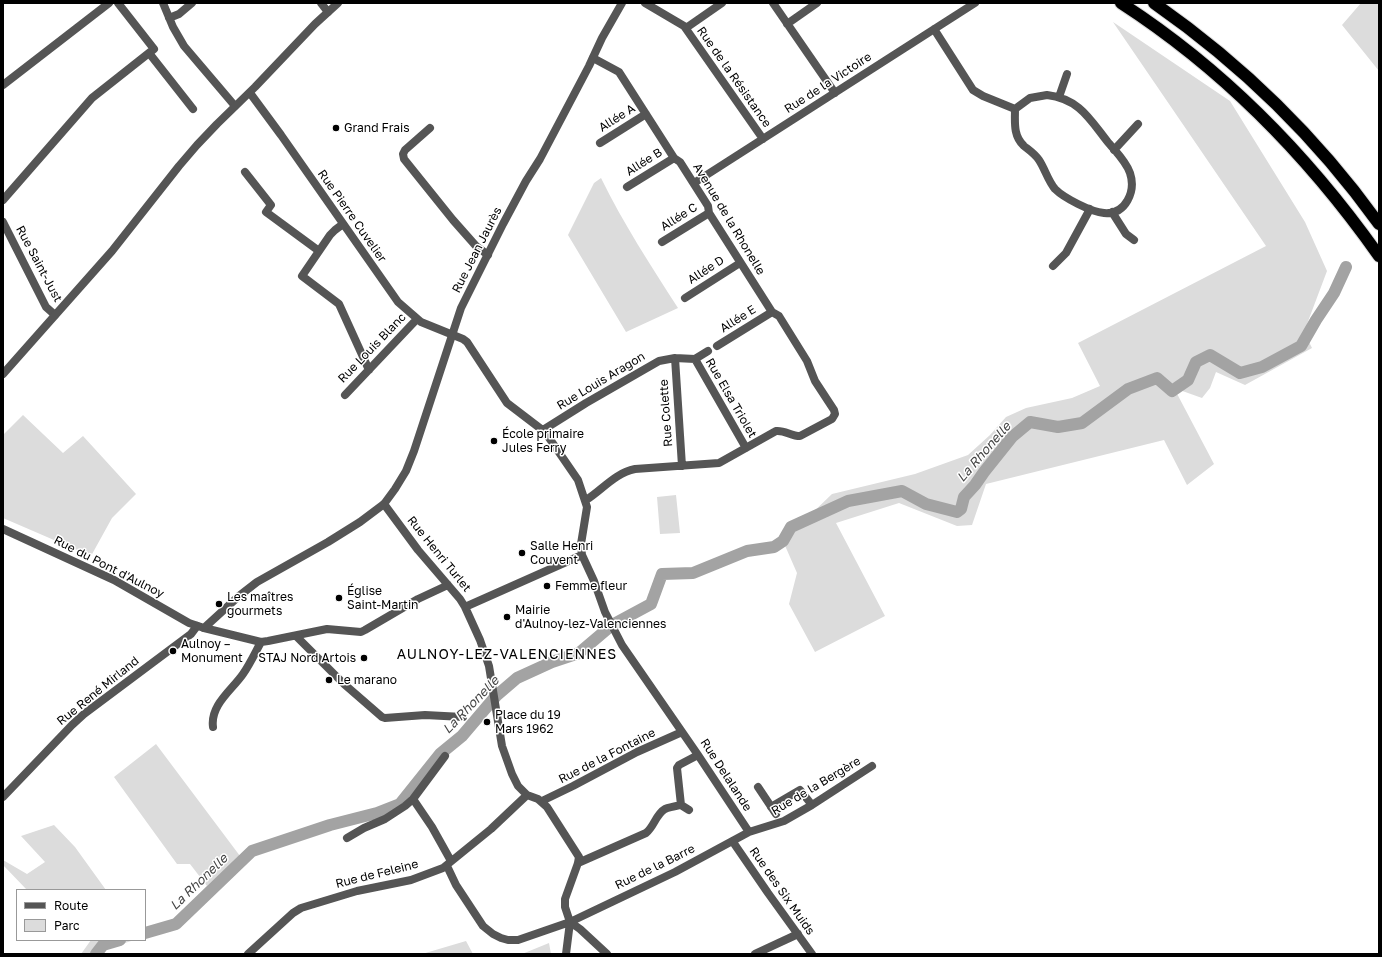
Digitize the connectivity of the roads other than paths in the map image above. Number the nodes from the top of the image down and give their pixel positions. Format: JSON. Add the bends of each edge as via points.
{"nodes":[{"id":1,"x":109,"y":3,"type":"edge"},
{"id":2,"x":163,"y":3,"type":"edge"},
{"id":3,"x":192,"y":3,"type":"edge"},
{"id":4,"x":321,"y":3,"type":"edge"},
{"id":5,"x":338,"y":3,"type":"edge"},
{"id":6,"x":622,"y":3,"type":"edge"},
{"id":7,"x":645,"y":3,"type":"edge"},
{"id":8,"x":722,"y":3,"type":"edge"},
{"id":9,"x":773,"y":3,"type":"edge"},
{"id":10,"x":817,"y":3,"type":"edge"},
{"id":11,"x":975,"y":3,"type":"edge"},
{"id":12,"x":1121,"y":3,"type":"edge"},
{"id":13,"x":1154,"y":3,"type":"edge"},
{"id":14,"x":121,"y":4,"type":"edge"},
{"id":15,"x":328,"y":12,"type":"junction"},
{"id":16,"x":169,"y":18,"type":"junction"},
{"id":17,"x":787,"y":24,"type":"junction"},
{"id":18,"x":686,"y":28,"type":"junction"},
{"id":19,"x":934,"y":29,"type":"junction"},
{"id":20,"x":151,"y":51,"type":"junction"},
{"id":21,"x":593,"y":58,"type":"junction"},
{"id":22,"x":1067,"y":74,"type":"dead end"},
{"id":23,"x":3,"y":85,"type":"edge"},
{"id":24,"x":250,"y":93,"type":"junction"},
{"id":25,"x":835,"y":93,"type":"junction"},
{"id":26,"x":1059,"y":97,"type":"junction"},
{"id":27,"x":235,"y":106,"type":"junction"},
{"id":28,"x":193,"y":109,"type":"dead end"},
{"id":29,"x":1015,"y":109,"type":"junction"},
{"id":30,"x":646,"y":114,"type":"junction"},
{"id":31,"x":1138,"y":124,"type":"dead end"},
{"id":32,"x":430,"y":128,"type":"dead end"},
{"id":33,"x":763,"y":139,"type":"junction"},
{"id":34,"x":600,"y":143,"type":"dead end"},
{"id":35,"x":1114,"y":150,"type":"junction"},
{"id":36,"x":674,"y":158,"type":"junction"},
{"id":37,"x":245,"y":172,"type":"dead end"},
{"id":38,"x":694,"y":183,"type":"junction"},
{"id":39,"x":627,"y":187,"type":"dead end"},
{"id":40,"x":3,"y":200,"type":"edge"},
{"id":41,"x":1090,"y":208,"type":"junction"},
{"id":42,"x":1112,"y":212,"type":"junction"},
{"id":43,"x":709,"y":213,"type":"junction"},
{"id":44,"x":3,"y":222,"type":"edge"},
{"id":45,"x":343,"y":224,"type":"junction"},
{"id":46,"x":1379,"y":224,"type":"edge"},
{"id":47,"x":1134,"y":240,"type":"dead end"},
{"id":48,"x":662,"y":242,"type":"dead end"},
{"id":49,"x":319,"y":250,"type":"junction"},
{"id":50,"x":488,"y":255,"type":"junction"},
{"id":51,"x":1379,"y":256,"type":"edge"},
{"id":52,"x":740,"y":263,"type":"junction"},
{"id":53,"x":1053,"y":266,"type":"dead end"},
{"id":54,"x":685,"y":298,"type":"dead end"},
{"id":55,"x":772,"y":312,"type":"junction"},
{"id":56,"x":54,"y":315,"type":"junction"},
{"id":57,"x":417,"y":319,"type":"junction"},
{"id":58,"x":451,"y":334,"type":"junction"},
{"id":59,"x":717,"y":346,"type":"dead end"},
{"id":60,"x":708,"y":351,"type":"dead end"},
{"id":61,"x":675,"y":358,"type":"junction"},
{"id":62,"x":695,"y":359,"type":"junction"},
{"id":63,"x":369,"y":370,"type":"junction"},
{"id":64,"x":3,"y":374,"type":"edge"},
{"id":65,"x":345,"y":394,"type":"dead end"},
{"id":66,"x":542,"y":430,"type":"junction"},
{"id":67,"x":746,"y":448,"type":"junction"},
{"id":68,"x":682,"y":466,"type":"junction"},
{"id":69,"x":586,"y":500,"type":"junction"},
{"id":70,"x":384,"y":504,"type":"junction"},
{"id":71,"x":3,"y":529,"type":"edge"},
{"id":72,"x":582,"y":556,"type":"junction"},
{"id":73,"x":448,"y":585,"type":"junction"},
{"id":74,"x":466,"y":607,"type":"junction"},
{"id":75,"x":200,"y":627,"type":"junction"},
{"id":76,"x":296,"y":636,"type":"junction"},
{"id":77,"x":261,"y":642,"type":"junction"},
{"id":78,"x":463,"y":717,"type":"dead end"},
{"id":79,"x":213,"y":727,"type":"dead end"},
{"id":80,"x":682,"y":732,"type":"junction"},
{"id":81,"x":698,"y":755,"type":"junction"},
{"id":82,"x":445,"y":756,"type":"dead end"},
{"id":83,"x":872,"y":766,"type":"dead end"},
{"id":84,"x":758,"y":787,"type":"dead end"},
{"id":85,"x":527,"y":795,"type":"junction"},
{"id":86,"x":3,"y":797,"type":"edge"},
{"id":87,"x":413,"y":798,"type":"junction"},
{"id":88,"x":542,"y":801,"type":"junction"},
{"id":89,"x":681,"y":805,"type":"junction"},
{"id":90,"x":812,"y":805,"type":"junction"},
{"id":91,"x":689,"y":810,"type":"dead end"},
{"id":92,"x":749,"y":832,"type":"junction"},
{"id":93,"x":347,"y":838,"type":"dead end"},
{"id":94,"x":733,"y":842,"type":"junction"},
{"id":95,"x":449,"y":863,"type":"junction"},
{"id":96,"x":578,"y":863,"type":"junction"},
{"id":97,"x":570,"y":922,"type":"junction"},
{"id":98,"x":798,"y":934,"type":"junction"},
{"id":99,"x":248,"y":954,"type":"edge"},
{"id":100,"x":566,"y":954,"type":"edge"},
{"id":101,"x":607,"y":954,"type":"edge"},
{"id":102,"x":755,"y":954,"type":"edge"},
{"id":103,"x":812,"y":954,"type":"edge"}],
"edges":[{"from":1,"to":23,"type":"street"},
{"from":2,"to":16,"type":"street"},
{"from":3,"to":16,"type":"street","via":[[179,14]]},
{"from":4,"to":15,"type":"street"},
{"from":5,"to":15,"type":"street"},
{"from":6,"to":21,"type":"street","name":"Rue Jean Jaurès"},
{"from":7,"to":18,"type":"street","name":"Rue de la Résistance"},
{"from":8,"to":18,"type":"street"},
{"from":9,"to":17,"type":"street"},
{"from":10,"to":17,"type":"street"},
{"from":11,"to":19,"type":"street","name":"Rue de la Victoire"},
{"from":12,"to":51,"type":"highway","via":[[1186,50],[1261,116],[1320,178]]},
{"from":13,"to":46,"type":"highway","via":[[1243,74],[1275,104],[1328,160]]},
{"from":14,"to":20,"type":"street"},
{"from":15,"to":24,"type":"street"},
{"from":16,"to":27,"type":"street","via":[[184,46]]},
{"from":17,"to":25,"type":"street"},
{"from":18,"to":33,"type":"street","name":"Rue de la Résistance"},
{"from":19,"to":25,"type":"street","name":"Rue de la Victoire"},
{"from":19,"to":29,"type":"street","via":[[973,90]]},
{"from":20,"to":28,"type":"street"},
{"from":20,"to":40,"type":"street","via":[[92,98]]},
{"from":21,"to":30,"type":"street","name":"Avenue de la Rhonelle","via":[[619,72]]},
{"from":21,"to":50,"type":"street","name":"Rue Jean Jaurès"},
{"from":22,"to":26,"type":"street"},
{"from":24,"to":27,"type":"street"},
{"from":24,"to":45,"type":"street","name":"Rue Pierre Cuvelier"},
{"from":25,"to":33,"type":"street","name":"Rue de la Victoire"},
{"from":26,"to":29,"type":"street","via":[[1034,97],[1027,99]]},
{"from":26,"to":35,"type":"street","via":[[1082,110]]},
{"from":27,"to":56,"type":"street","via":[[185,159],[112,251]]},
{"from":29,"to":41,"type":"street","via":[[1017,137],[1038,159],[1053,186],[1062,194]]},
{"from":30,"to":34,"type":"street","name":"Allée A"},
{"from":30,"to":36,"type":"street","name":"Avenue de la Rhonelle"},
{"from":31,"to":35,"type":"street"},
{"from":32,"to":50,"type":"street","via":[[405,150],[404,159],[453,220],[476,246]]},
{"from":33,"to":38,"type":"street","name":"Rue de la Victoire"},
{"from":35,"to":42,"type":"street","via":[[1128,170],[1132,193],[1121,208]]},
{"from":36,"to":38,"type":"street","name":"Avenue de la Rhonelle","via":[[680,162]]},
{"from":36,"to":39,"type":"street","name":"Allée B"},
{"from":37,"to":49,"type":"street","via":[[271,205],[266,212]]},
{"from":38,"to":43,"type":"street","name":"Avenue de la Rhonelle","via":[[708,206]]},
{"from":41,"to":42,"type":"street","via":[[1102,213]]},
{"from":41,"to":53,"type":"street","via":[[1066,253]]},
{"from":42,"to":47,"type":"street","via":[[1126,234]]},
{"from":43,"to":48,"type":"street","name":"Allée C"},
{"from":43,"to":52,"type":"street","name":"Avenue de la Rhonelle"},
{"from":44,"to":56,"type":"street","name":"Rue Saint-Just","via":[[45,304]]},
{"from":45,"to":49,"type":"street"},
{"from":45,"to":57,"type":"street","name":"Rue Pierre Cuvelier","via":[[394,297]]},
{"from":49,"to":63,"type":"street","via":[[302,276],[339,304]]},
{"from":50,"to":58,"type":"street","name":"Rue Jean Jaurès"},
{"from":52,"to":54,"type":"street","name":"Allée D"},
{"from":52,"to":55,"type":"street","name":"Avenue de la Rhonelle"},
{"from":55,"to":59,"type":"street","name":"Allée E"},
{"from":55,"to":67,"type":"street","name":"Avenue de la Rhonelle","via":[[779,316],[795,341],[835,414],[832,419],[800,436],[776,431]]},
{"from":56,"to":64,"type":"street"},
{"from":57,"to":58,"type":"street","name":"Rue Pierre Cuvelier"},
{"from":57,"to":63,"type":"street","name":"Rue Louis Blanc"},
{"from":58,"to":66,"type":"street","name":"Rue Pierre Cuvelier","via":[[467,342],[508,403]]},
{"from":58,"to":70,"type":"street","name":"Rue Jean Jaurès","via":[[412,457]]},
{"from":60,"to":62,"type":"street","name":"Rue Elsa Triolet"},
{"from":61,"to":62,"type":"street","name":"Rue Elsa Triolet"},
{"from":61,"to":66,"type":"street","name":"Rue Louis Aragon","via":[[657,362]]},
{"from":61,"to":68,"type":"street","name":"Rue Colette"},
{"from":62,"to":67,"type":"street","name":"Rue Elsa Triolet"},
{"from":63,"to":65,"type":"street","name":"Rue Louis Blanc"},
{"from":66,"to":69,"type":"street","name":"Rue Pierre Cuvelier","via":[[578,480]]},
{"from":67,"to":68,"type":"street","via":[[719,464]]},
{"from":68,"to":69,"type":"street","via":[[628,471],[607,483]]},
{"from":69,"to":72,"type":"street"},
{"from":70,"to":73,"type":"street","name":"Rue Henri Turlet"},
{"from":70,"to":75,"type":"street","name":"Rue René Mirland","via":[[344,532],[252,586]]},
{"from":71,"to":75,"type":"street","name":"Rue du Pont d'Aulnoy","via":[[114,580]]},
{"from":72,"to":74,"type":"street"},
{"from":72,"to":80,"type":"street","name":"Rue Delalande","via":[[616,633]]},
{"from":73,"to":74,"type":"street","name":"Rue Henri Turlet"},
{"from":73,"to":76,"type":"street","via":[[363,631],[327,629]]},
{"from":74,"to":85,"type":"street","name":"Rue Henri Turlet","via":[[490,670],[505,757],[516,782]]},
{"from":75,"to":77,"type":"street","name":"Rue du Pont d'Aulnoy"},
{"from":75,"to":86,"type":"street","name":"Rue René Mirland","via":[[76,722]]},
{"from":76,"to":77,"type":"street"},
{"from":76,"to":78,"type":"street","via":[[347,687],[384,717]]},
{"from":77,"to":79,"type":"street","via":[[243,674],[218,705]]},
{"from":80,"to":81,"type":"street","name":"Rue Delalande"},
{"from":80,"to":88,"type":"street","name":"Rue de la Fontaine"},
{"from":81,"to":89,"type":"street","via":[[677,768]]},
{"from":81,"to":92,"type":"street","name":"Rue Delalande"},
{"from":82,"to":87,"type":"street"},
{"from":83,"to":90,"type":"street","name":"Rue de la Bergère"},
{"from":84,"to":90,"type":"street","via":[[773,811],[800,790]]},
{"from":85,"to":88,"type":"street"},
{"from":85,"to":95,"type":"street","name":"Rue de Feleine","via":[[492,829]]},
{"from":87,"to":93,"type":"street","via":[[387,817]]},
{"from":87,"to":95,"type":"street","name":"Rue de la Barre","via":[[432,826]]},
{"from":88,"to":96,"type":"street","via":[[578,855]]},
{"from":89,"to":91,"type":"street"},
{"from":89,"to":96,"type":"street","via":[[667,808],[660,813],[653,827],[646,833]]},
{"from":90,"to":92,"type":"street","name":"Rue de la Bergère","via":[[780,823]]},
{"from":92,"to":94,"type":"street","name":"Rue de la Barre"},
{"from":94,"to":97,"type":"street","name":"Rue de la Barre"},
{"from":94,"to":98,"type":"street","name":"Rue des Six Muids"},
{"from":95,"to":97,"type":"street","name":"Rue de la Barre","via":[[456,885],[481,922],[490,932],[501,938],[521,939]]},
{"from":95,"to":99,"type":"street","name":"Rue de Feleine","via":[[411,880],[357,891],[301,908]]},
{"from":96,"to":97,"type":"street","via":[[566,899]]},
{"from":97,"to":100,"type":"street"},
{"from":97,"to":101,"type":"street"},
{"from":98,"to":102,"type":"street"},
{"from":98,"to":103,"type":"street","name":"Rue des Six Muids"}]}
